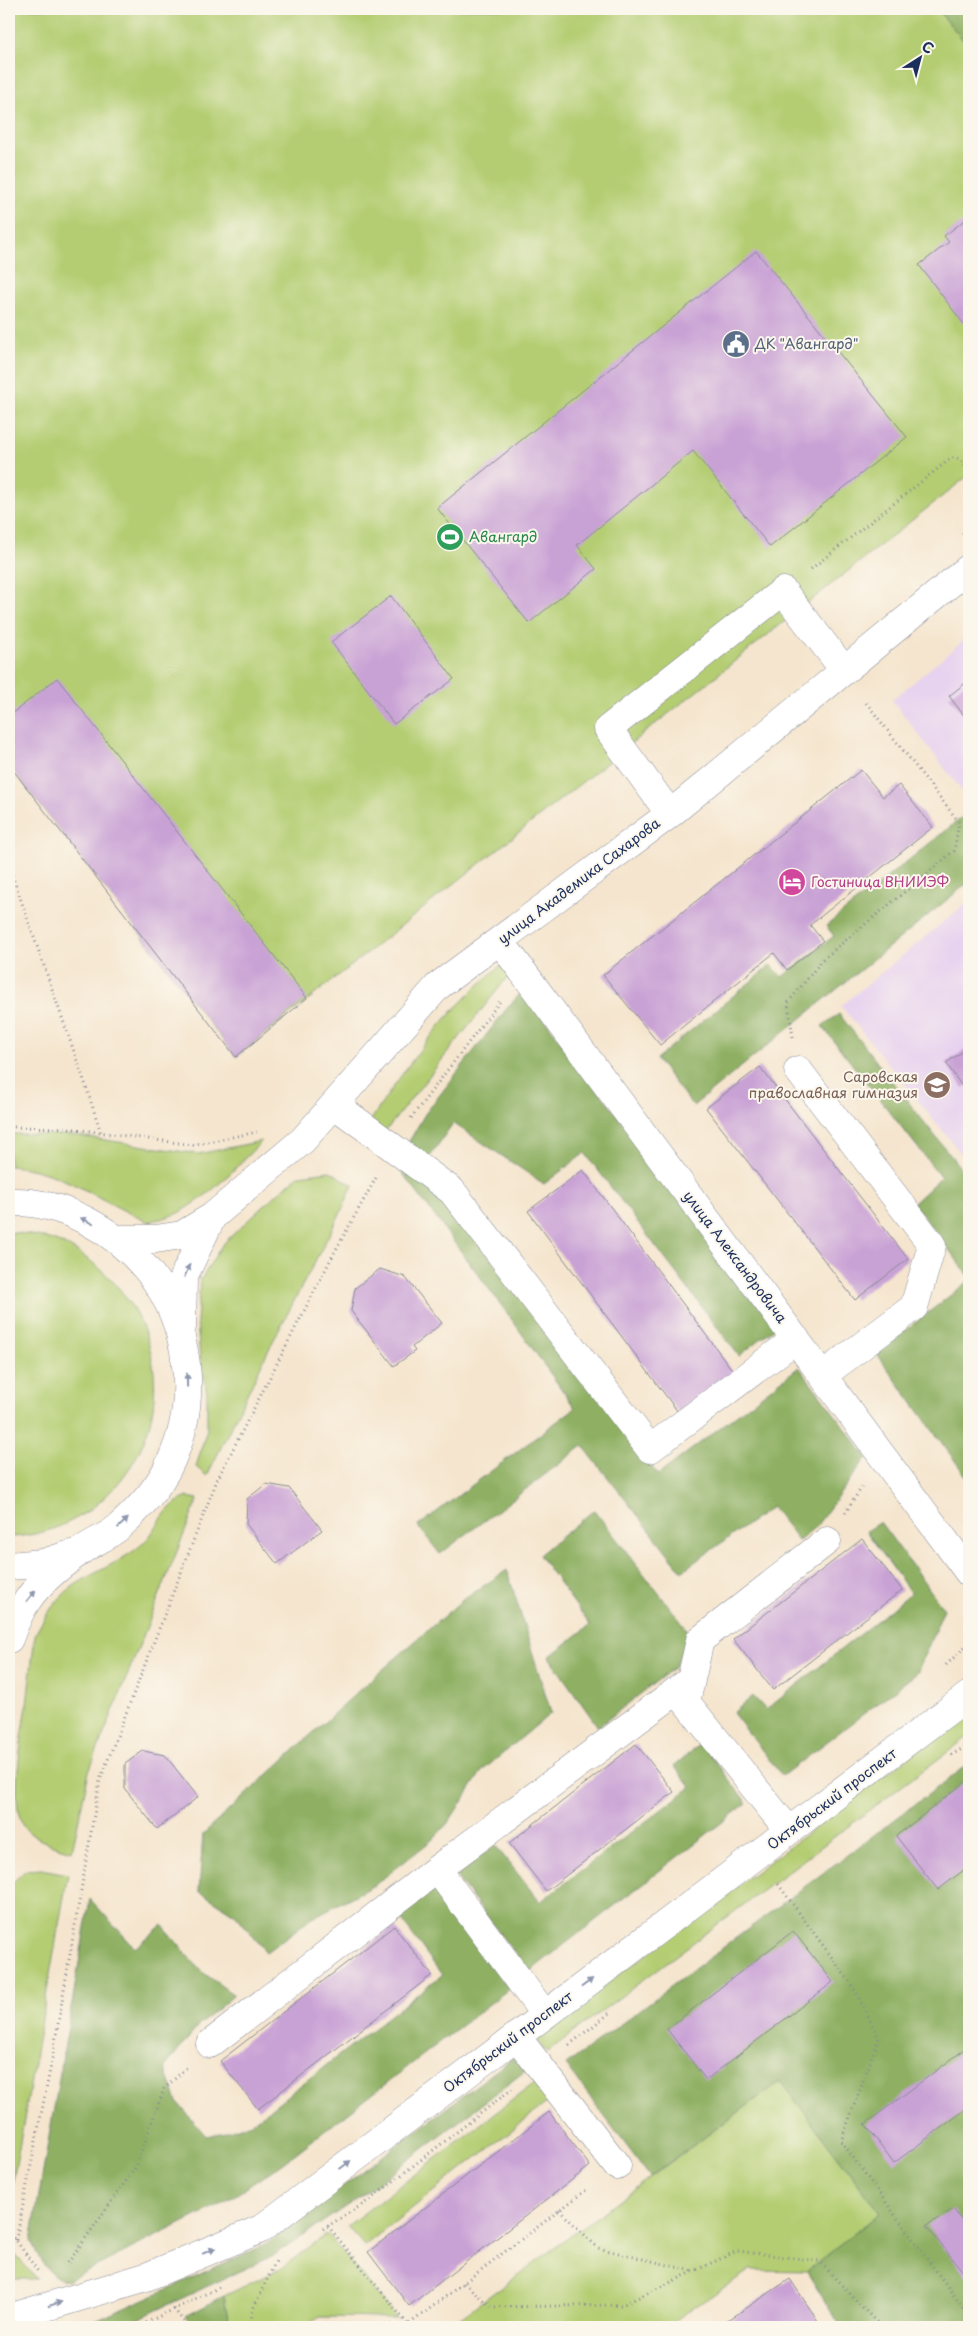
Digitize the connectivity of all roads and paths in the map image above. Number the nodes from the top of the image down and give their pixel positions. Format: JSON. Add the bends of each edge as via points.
{"nodes":[{"id":1,"x":969,"y":471,"type":"edge"},
{"id":2,"x":969,"y":568,"type":"edge"},
{"id":3,"x":783,"y":591,"type":"junction"},
{"id":4,"x":844,"y":670,"type":"junction"},
{"id":5,"x":862,"y":698,"type":"dead end"},
{"id":6,"x":670,"y":814,"type":"junction"},
{"id":7,"x":9,"y":866,"type":"edge"},
{"id":8,"x":500,"y":941,"type":"junction"},
{"id":9,"x":502,"y":999,"type":"dead end"},
{"id":10,"x":798,"y":1070,"type":"joint"},
{"id":11,"x":335,"y":1105,"type":"junction"},
{"id":12,"x":101,"y":1133,"type":"dead end"},
{"id":13,"x":393,"y":1148,"type":"junction"},
{"id":14,"x":9,"y":1202,"type":"edge"},
{"id":15,"x":212,"y":1217,"type":"junction"},
{"id":16,"x":116,"y":1239,"type":"junction"},
{"id":17,"x":182,"y":1336,"type":"junction"},
{"id":18,"x":796,"y":1339,"type":"junction"},
{"id":19,"x":823,"y":1375,"type":"junction"},
{"id":20,"x":827,"y":1541,"type":"dead end"},
{"id":21,"x":82,"y":1550,"type":"junction"},
{"id":22,"x":9,"y":1566,"type":"edge"},
{"id":23,"x":969,"y":1573,"type":"edge"},
{"id":24,"x":9,"y":1639,"type":"edge"},
{"id":25,"x":691,"y":1680,"type":"junction"},
{"id":26,"x":969,"y":1695,"type":"edge"},
{"id":27,"x":789,"y":1831,"type":"junction"},
{"id":28,"x":437,"y":1869,"type":"junction"},
{"id":29,"x":778,"y":1884,"type":"dead end"},
{"id":30,"x":545,"y":2015,"type":"junction"},
{"id":31,"x":516,"y":2036,"type":"junction"},
{"id":32,"x":210,"y":2044,"type":"joint"},
{"id":33,"x":617,"y":2166,"type":"joint"},
{"id":34,"x":559,"y":2210,"type":"junction"},
{"id":35,"x":328,"y":2226,"type":"dead end"},
{"id":36,"x":9,"y":2235,"type":"edge"},
{"id":37,"x":277,"y":2258,"type":"dead end"},
{"id":38,"x":67,"y":2264,"type":"dead end"},
{"id":39,"x":694,"y":2271,"type":"junction"},
{"id":40,"x":464,"y":2283,"type":"junction"},
{"id":41,"x":174,"y":2309,"type":"dead end"},
{"id":42,"x":969,"y":2316,"type":"edge"},
{"id":43,"x":9,"y":2318,"type":"edge"},
{"id":44,"x":409,"y":2326,"type":"edge"},
{"id":45,"x":188,"y":2327,"type":"edge"},
{"id":46,"x":250,"y":2327,"type":"edge"},
{"id":47,"x":321,"y":2327,"type":"edge"},
{"id":48,"x":881,"y":2327,"type":"edge"}],
"edges":[{"from":1,"to":3,"type":"path","via":[[961,460],[950,459]]},
{"from":2,"to":4,"type":"street","name":"улица Академика Сахарова"},
{"from":3,"to":4,"type":"street"},
{"from":3,"to":6,"type":"street","via":[[608,729]]},
{"from":4,"to":6,"type":"street","name":"улица Академика Сахарова"},
{"from":5,"to":10,"type":"path","via":[[958,822],[954,851],[823,959],[788,1003]]},
{"from":6,"to":8,"type":"street","name":"улица Академика Сахарова"},
{"from":7,"to":12,"type":"path"},
{"from":8,"to":11,"type":"street","name":"улица Академика Сахарова","via":[[438,986]]},
{"from":8,"to":18,"type":"street","name":"улица Александровича"},
{"from":9,"to":13,"type":"path","via":[[409,1121]]},
{"from":10,"to":19,"type":"street","via":[[932,1245],[914,1307]]},
{"from":11,"to":13,"type":"street"},
{"from":11,"to":15,"type":"street","name":"улица Академика Сахарова","via":[[303,1140]]},
{"from":13,"to":18,"type":"street","via":[[452,1191],[650,1450]]},
{"from":13,"to":36,"type":"path","via":[[334,1253],[217,1480],[100,1780],[51,2065],[16,2240]]},
{"from":16,"to":14,"type":"street","name":"улица Академика Сахарова","one_way":true,"via":[[68,1212],[42,1205]]},
{"from":15,"to":16,"type":"street","name":"улица Академика Сахарова","via":[[182,1235]]},
{"from":17,"to":15,"type":"street","name":"улица Академика Сахарова","one_way":true,"via":[[184,1278]]},
{"from":16,"to":17,"type":"street","name":"улица Академика Сахарова","via":[[139,1259],[157,1283],[172,1308]]},
{"from":21,"to":17,"type":"street","name":"улица Академика Сахарова","one_way":true,"via":[[119,1528],[149,1498],[171,1462],[186,1404],[188,1379]]},
{"from":18,"to":19,"type":"street","name":"улица Александровича"},
{"from":19,"to":23,"type":"street","name":"улица Александровича"},
{"from":20,"to":25,"type":"street","via":[[700,1640]]},
{"from":21,"to":22,"type":"street","name":"улица Академика Сахарова","via":[[43,1563]]},
{"from":24,"to":21,"type":"street","name":"улица Академика Сахарова","one_way":true,"via":[[27,1601]]},
{"from":25,"to":27,"type":"street","via":[[686,1702]]},
{"from":25,"to":28,"type":"street"},
{"from":26,"to":27,"type":"street","name":"Октябрьский проспект"},
{"from":30,"to":27,"type":"street","name":"Октябрьский проспект","one_way":true},
{"from":28,"to":30,"type":"street"},
{"from":28,"to":32,"type":"street"},
{"from":29,"to":42,"type":"path","via":[[852,1986],[879,2038],[841,2141]]},
{"from":30,"to":31,"type":"street","name":"Октябрьский проспект"},
{"from":31,"to":33,"type":"street"},
{"from":43,"to":31,"type":"street","name":"Октябрьский проспект","one_way":true,"via":[[146,2277],[261,2229]]},
{"from":32,"to":38,"type":"path","via":[[164,2089],[135,2168]]},
{"from":33,"to":34,"type":"path"},
{"from":34,"to":39,"type":"path","via":[[598,2248]]},
{"from":34,"to":40,"type":"path"},
{"from":35,"to":44,"type":"path"},
{"from":37,"to":46,"type":"path","via":[[253,2309]]},
{"from":39,"to":40,"type":"path","via":[[622,2305],[491,2307]]},
{"from":39,"to":48,"type":"path","via":[[737,2251],[819,2261]]},
{"from":40,"to":44,"type":"path"},
{"from":41,"to":45,"type":"path"},
{"from":44,"to":47,"type":"path","via":[[325,2324]]}]}
